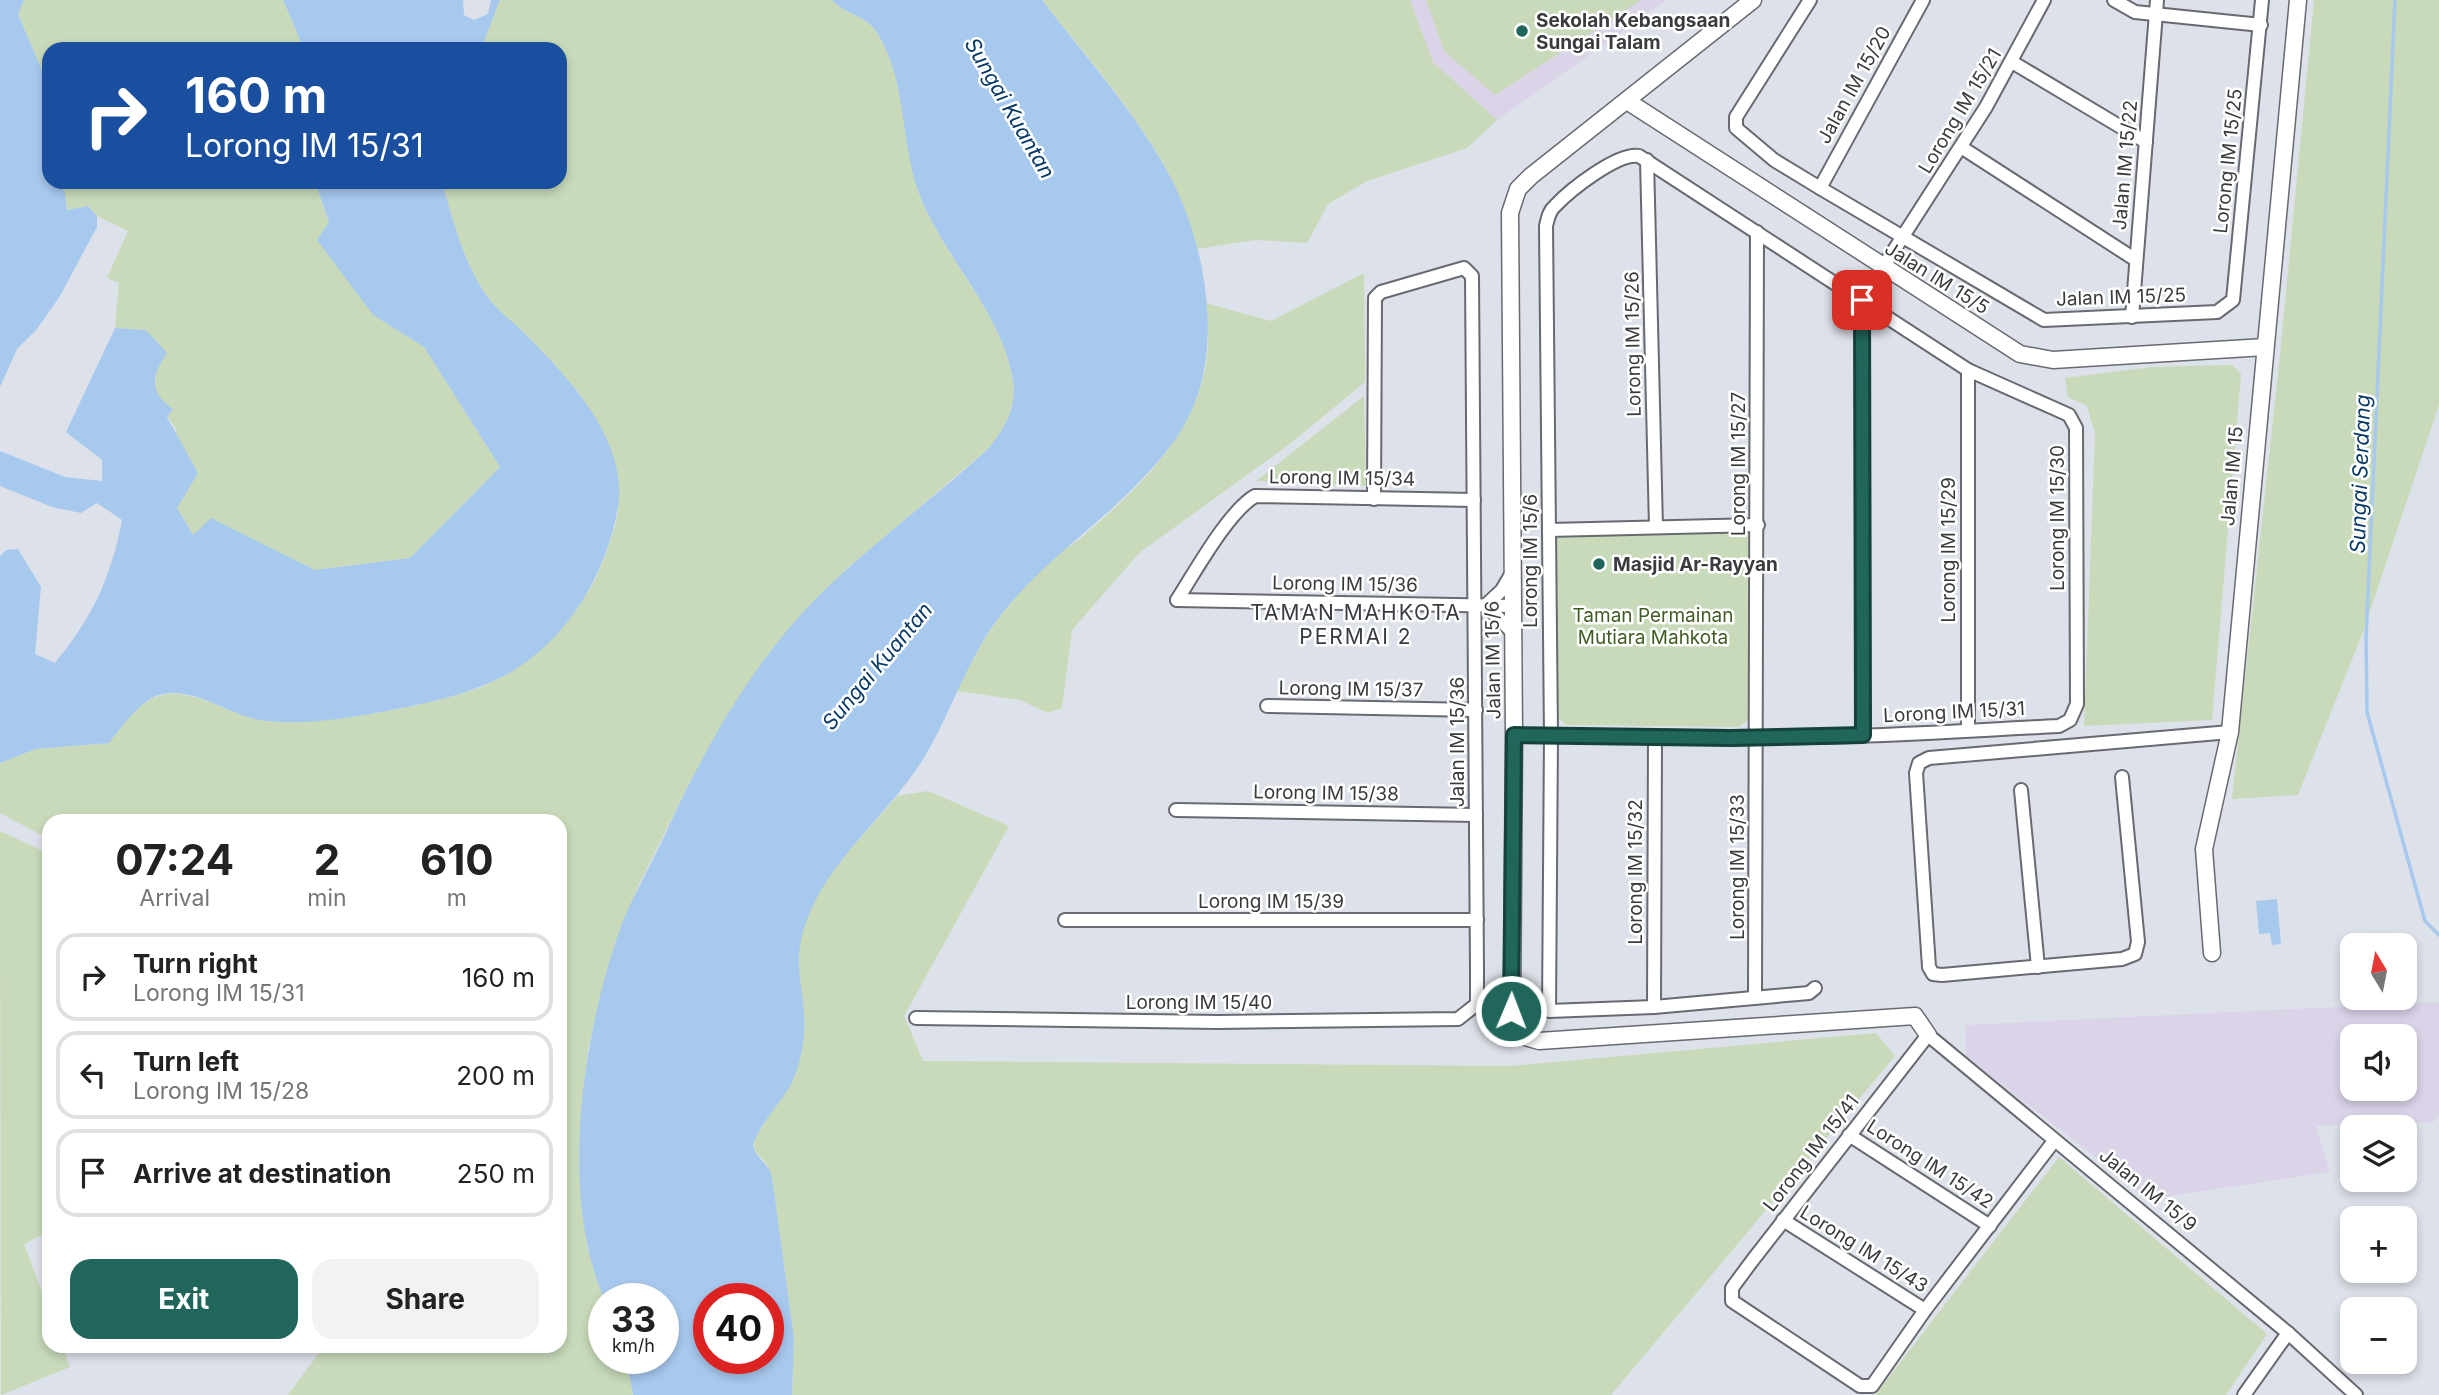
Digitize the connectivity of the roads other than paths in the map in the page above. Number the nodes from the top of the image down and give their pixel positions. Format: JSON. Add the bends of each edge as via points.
{"nodes":[{"id":1,"x":1746,"y":0,"type":"edge"},
{"id":2,"x":1754,"y":0,"type":"edge"},
{"id":3,"x":1810,"y":0,"type":"edge"},
{"id":4,"x":1923,"y":0,"type":"edge"},
{"id":5,"x":2044,"y":0,"type":"edge"},
{"id":6,"x":2114,"y":0,"type":"edge"},
{"id":7,"x":2157,"y":0,"type":"edge"},
{"id":8,"x":2262,"y":0,"type":"edge"},
{"id":9,"x":2298,"y":0,"type":"edge"},
{"id":10,"x":2136,"y":6,"type":"edge"},
{"id":11,"x":2156,"y":15,"type":"junction"},
{"id":12,"x":1728,"y":23,"type":"junction"},
{"id":13,"x":2261,"y":24,"type":"junction"},
{"id":14,"x":2012,"y":62,"type":"junction"},
{"id":15,"x":1626,"y":102,"type":"junction"},
{"id":16,"x":2146,"y":142,"type":"junction"},
{"id":17,"x":1961,"y":147,"type":"junction"},
{"id":18,"x":1631,"y":154,"type":"joint"},
{"id":19,"x":1647,"y":160,"type":"junction"},
{"id":20,"x":1820,"y":188,"type":"junction"},
{"id":21,"x":1757,"y":232,"type":"junction"},
{"id":22,"x":1903,"y":239,"type":"junction"},
{"id":23,"x":2136,"y":260,"type":"junction"},
{"id":24,"x":1883,"y":269,"type":"junction"},
{"id":25,"x":1862,"y":300,"type":"junction"},
{"id":26,"x":2232,"y":300,"type":"joint"},
{"id":27,"x":2132,"y":317,"type":"junction"},
{"id":28,"x":2265,"y":347,"type":"junction"},
{"id":29,"x":1968,"y":370,"type":"junction"},
{"id":30,"x":1374,"y":499,"type":"junction"},
{"id":31,"x":1474,"y":500,"type":"junction"},
{"id":32,"x":1758,"y":525,"type":"junction"},
{"id":33,"x":1656,"y":527,"type":"junction"},
{"id":34,"x":1549,"y":530,"type":"junction"},
{"id":35,"x":1513,"y":571,"type":"junction"},
{"id":36,"x":1177,"y":600,"type":"joint"},
{"id":37,"x":1480,"y":605,"type":"junction"},
{"id":38,"x":1513,"y":606,"type":"junction"},
{"id":39,"x":1513,"y":633,"type":"junction"},
{"id":40,"x":1267,"y":706,"type":"dead end"},
{"id":41,"x":1476,"y":710,"type":"junction"},
{"id":42,"x":2059,"y":726,"type":"joint"},
{"id":43,"x":1968,"y":730,"type":"junction"},
{"id":44,"x":2230,"y":732,"type":"junction"},
{"id":45,"x":1514,"y":735,"type":"junction"},
{"id":46,"x":1863,"y":735,"type":"junction"},
{"id":47,"x":1551,"y":736,"type":"junction"},
{"id":48,"x":1655,"y":737,"type":"junction"},
{"id":49,"x":1756,"y":738,"type":"junction"},
{"id":50,"x":2122,"y":776,"type":"dead end"},
{"id":51,"x":2021,"y":790,"type":"dead end"},
{"id":52,"x":1175,"y":810,"type":"dead end"},
{"id":53,"x":1476,"y":815,"type":"junction"},
{"id":54,"x":1065,"y":920,"type":"dead end"},
{"id":55,"x":1477,"y":920,"type":"junction"},
{"id":56,"x":2212,"y":953,"type":"dead end"},
{"id":57,"x":2038,"y":967,"type":"junction"},
{"id":58,"x":1815,"y":988,"type":"dead end"},
{"id":59,"x":1755,"y":997,"type":"junction"},
{"id":60,"x":1477,"y":1004,"type":"joint"},
{"id":61,"x":1654,"y":1007,"type":"junction"},
{"id":62,"x":1915,"y":1016,"type":"joint"},
{"id":63,"x":916,"y":1018,"type":"dead end"},
{"id":64,"x":1928,"y":1035,"type":"junction"},
{"id":65,"x":1849,"y":1135,"type":"junction"},
{"id":66,"x":2054,"y":1141,"type":"junction"},
{"id":67,"x":1783,"y":1220,"type":"junction"},
{"id":68,"x":1990,"y":1226,"type":"junction"},
{"id":69,"x":1925,"y":1310,"type":"junction"},
{"id":70,"x":2288,"y":1333,"type":"junction"},
{"id":71,"x":2244,"y":1395,"type":"edge"},
{"id":72,"x":2356,"y":1395,"type":"edge"}],
"edges":[{"from":1,"to":12,"type":"street"},
{"from":2,"to":12,"type":"street","name":"Jalan IM 15/6"},
{"from":3,"to":20,"type":"street","name":"Jalan IM 15/25","via":[[1736,117],[1736,128],[1774,160]]},
{"from":4,"to":20,"type":"street","name":"Jalan IM 15/20"},
{"from":5,"to":14,"type":"street","name":"Lorong IM 15/21"},
{"from":6,"to":10,"type":"street"},
{"from":7,"to":11,"type":"street","name":"Jalan IM 15/22"},
{"from":8,"to":13,"type":"street","name":"Lorong IM 15/25"},
{"from":9,"to":28,"type":"street","name":"Jalan IM 15"},
{"from":10,"to":11,"type":"street"},
{"from":11,"to":13,"type":"street"},
{"from":11,"to":16,"type":"street","name":"Jalan IM 15/22"},
{"from":12,"to":15,"type":"street","name":"Jalan IM 15/6"},
{"from":13,"to":26,"type":"street","name":"Lorong IM 15/25"},
{"from":14,"to":16,"type":"street"},
{"from":14,"to":17,"type":"street","name":"Lorong IM 15/21"},
{"from":15,"to":24,"type":"street","name":"Jalan IM 15/5"},
{"from":15,"to":35,"type":"street","name":"Jalan IM 15/6","via":[[1531,176],[1518,189],[1510,213]]},
{"from":16,"to":23,"type":"street","name":"Jalan IM 15/22"},
{"from":17,"to":22,"type":"street","name":"Lorong IM 15/21"},
{"from":17,"to":23,"type":"street"},
{"from":18,"to":19,"type":"street","name":"Lorong IM 15/30"},
{"from":18,"to":34,"type":"street","name":"Lorong IM 15/6","via":[[1556,204],[1546,226]]},
{"from":19,"to":21,"type":"street","name":"Lorong IM 15/30"},
{"from":19,"to":33,"type":"street","name":"Lorong IM 15/26"},
{"from":20,"to":22,"type":"street","name":"Jalan IM 15/25"},
{"from":21,"to":25,"type":"street","name":"Lorong IM 15/30"},
{"from":21,"to":32,"type":"street","name":"Lorong IM 15/27"},
{"from":22,"to":24,"type":"street","name":"Lorong IM 15/21"},
{"from":22,"to":27,"type":"street","name":"Jalan IM 15/25","via":[[2043,320]]},
{"from":23,"to":27,"type":"street","name":"Jalan IM 15/22"},
{"from":24,"to":25,"type":"street","name":"Lorong IM 15/21"},
{"from":24,"to":28,"type":"street","name":"Jalan IM 15/5","via":[[2020,354],[2039,360]]},
{"from":25,"to":29,"type":"street","name":"Lorong IM 15/30"},
{"from":25,"to":46,"type":"street"},
{"from":26,"to":27,"type":"street","name":"Jalan IM 15/25","via":[[2217,312]]},
{"from":28,"to":44,"type":"street","name":"Jalan IM 15"},
{"from":29,"to":42,"type":"street","name":"Lorong IM 15/30","via":[[2069,415],[2076,428],[2077,704],[2070,720]]},
{"from":29,"to":43,"type":"street","name":"Lorong IM 15/29"},
{"from":30,"to":31,"type":"street","name":"Lorong IM 15/34"},
{"from":30,"to":31,"type":"street","name":"Jalan IM 15/36","via":[[1375,298],[1381,292],[1464,268],[1470,271]]},
{"from":30,"to":36,"type":"street","name":"Lorong IM 15/34","via":[[1255,496],[1213,545]]},
{"from":31,"to":37,"type":"street","name":"Jalan IM 15/36"},
{"from":32,"to":33,"type":"street"},
{"from":32,"to":49,"type":"street","name":"Lorong IM 15/27"},
{"from":33,"to":34,"type":"street"},
{"from":34,"to":47,"type":"street","name":"Lorong IM 15/6"},
{"from":35,"to":37,"type":"street","via":[[1502,590]]},
{"from":35,"to":38,"type":"street","name":"Jalan IM 15/6"},
{"from":36,"to":37,"type":"street","name":"Lorong IM 15/36"},
{"from":37,"to":38,"type":"street","name":"Lorong IM 15/36"},
{"from":37,"to":39,"type":"street"},
{"from":37,"to":41,"type":"street","name":"Jalan IM 15/36"},
{"from":38,"to":39,"type":"street","name":"Jalan IM 15/6"},
{"from":39,"to":45,"type":"street","name":"Jalan IM 15/6"},
{"from":40,"to":41,"type":"street","name":"Lorong IM 15/37"},
{"from":41,"to":53,"type":"street","name":"Jalan IM 15/36"},
{"from":42,"to":43,"type":"street","name":"Lorong IM 15/31"},
{"from":43,"to":46,"type":"street","name":"Lorong IM 15/31"},
{"from":44,"to":56,"type":"street","name":"Jalan IM 15","via":[[2204,849]]},
{"from":44,"to":57,"type":"street","via":[[1929,758],[1919,763],[1916,773],[1933,974]]},
{"from":45,"to":47,"type":"street","name":"Lorong IM 15/31"},
{"from":45,"to":62,"type":"street","name":"Jalan IM 15/6","via":[[1511,1011],[1522,1036],[1539,1041]]},
{"from":46,"to":49,"type":"street","name":"Lorong IM 15/31"},
{"from":47,"to":48,"type":"street","name":"Lorong IM 15/31"},
{"from":47,"to":61,"type":"street","name":"Lorong IM 15/6","via":[[1549,1010]]},
{"from":48,"to":49,"type":"street","name":"Lorong IM 15/31"},
{"from":48,"to":61,"type":"street","name":"Lorong IM 15/32"},
{"from":49,"to":59,"type":"street","name":"Lorong IM 15/33"},
{"from":50,"to":57,"type":"street","via":[[2138,948],[2122,959]]},
{"from":51,"to":57,"type":"street"},
{"from":52,"to":53,"type":"street","name":"Lorong IM 15/38"},
{"from":53,"to":55,"type":"street","name":"Jalan IM 15/36"},
{"from":54,"to":55,"type":"street","name":"Lorong IM 15/39"},
{"from":55,"to":60,"type":"street","name":"Jalan IM 15/36"},
{"from":58,"to":59,"type":"street","via":[[1809,993]]},
{"from":59,"to":61,"type":"street"},
{"from":60,"to":63,"type":"street","name":"Lorong IM 15/40","via":[[1458,1019]]},
{"from":62,"to":64,"type":"street","name":"Jalan IM 15/9"},
{"from":64,"to":65,"type":"street","name":"Lorong IM 15/41"},
{"from":64,"to":66,"type":"street","name":"Jalan IM 15/9"},
{"from":65,"to":67,"type":"street","name":"Lorong IM 15/41"},
{"from":65,"to":68,"type":"street","name":"Lorong IM 15/42"},
{"from":66,"to":68,"type":"street"},
{"from":66,"to":70,"type":"street","name":"Jalan IM 15/9"},
{"from":67,"to":69,"type":"street","name":"Lorong IM 15/43"},
{"from":67,"to":69,"type":"street","name":"Lorong IM 15/41","via":[[1732,1288],[1731,1298],[1866,1388],[1872,1386]]},
{"from":68,"to":69,"type":"street"},
{"from":70,"to":71,"type":"street"},
{"from":70,"to":72,"type":"street","name":"Jalan IM 15/9"}]}
